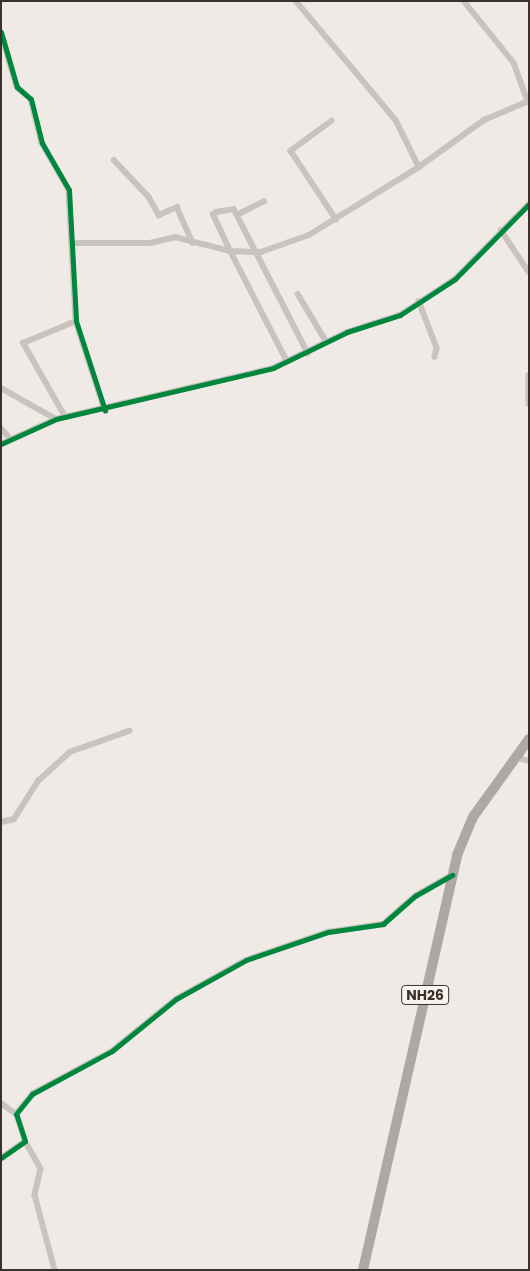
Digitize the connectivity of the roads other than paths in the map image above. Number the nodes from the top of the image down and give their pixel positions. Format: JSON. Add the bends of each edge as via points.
{"nodes":[{"id":1,"x":296,"y":1,"type":"edge"},
{"id":2,"x":464,"y":1,"type":"edge"},
{"id":3,"x":1,"y":32,"type":"edge"},
{"id":4,"x":529,"y":101,"type":"edge"},
{"id":5,"x":332,"y":121,"type":"dead end"},
{"id":6,"x":114,"y":160,"type":"dead end"},
{"id":7,"x":419,"y":167,"type":"junction"},
{"id":8,"x":264,"y":201,"type":"dead end"},
{"id":9,"x":529,"y":204,"type":"edge"},
{"id":10,"x":237,"y":215,"type":"junction"},
{"id":11,"x":336,"y":219,"type":"junction"},
{"id":12,"x":501,"y":230,"type":"junction"},
{"id":13,"x":74,"y":242,"type":"junction"},
{"id":14,"x":192,"y":243,"type":"junction"},
{"id":15,"x":230,"y":252,"type":"junction"},
{"id":16,"x":254,"y":253,"type":"junction"},
{"id":17,"x":529,"y":272,"type":"edge"},
{"id":18,"x":298,"y":294,"type":"dead end"},
{"id":19,"x":419,"y":301,"type":"junction"},
{"id":20,"x":76,"y":321,"type":"junction"},
{"id":21,"x":326,"y":341,"type":"junction"},
{"id":22,"x":308,"y":353,"type":"junction"},
{"id":23,"x":435,"y":357,"type":"dead end"},
{"id":24,"x":287,"y":362,"type":"junction"},
{"id":25,"x":529,"y":375,"type":"edge"},
{"id":26,"x":1,"y":388,"type":"edge"},
{"id":27,"x":529,"y":404,"type":"edge"},
{"id":28,"x":105,"y":410,"type":"junction"},
{"id":29,"x":65,"y":417,"type":"junction"},
{"id":30,"x":56,"y":419,"type":"junction"},
{"id":31,"x":1,"y":428,"type":"edge"},
{"id":32,"x":10,"y":438,"type":"junction"},
{"id":33,"x":1,"y":444,"type":"edge"},
{"id":34,"x":129,"y":731,"type":"dead end"},
{"id":35,"x":529,"y":739,"type":"edge"},
{"id":36,"x":516,"y":757,"type":"junction"},
{"id":37,"x":529,"y":762,"type":"edge"},
{"id":38,"x":1,"y":822,"type":"edge"},
{"id":39,"x":452,"y":875,"type":"junction"},
{"id":40,"x":1,"y":1104,"type":"edge"},
{"id":41,"x":16,"y":1114,"type":"junction"},
{"id":42,"x":25,"y":1141,"type":"junction"},
{"id":43,"x":1,"y":1158,"type":"edge"},
{"id":44,"x":55,"y":1270,"type":"edge"},
{"id":45,"x":363,"y":1270,"type":"edge"}],
"edges":[{"from":1,"to":7,"type":"street","via":[[396,120]]},
{"from":2,"to":4,"type":"street","via":[[514,63]]},
{"from":3,"to":13,"type":"street","via":[[17,87],[30,99],[42,143],[69,190]]},
{"from":4,"to":7,"type":"street","via":[[484,120]]},
{"from":5,"to":11,"type":"street","via":[[291,150]]},
{"from":6,"to":14,"type":"street","via":[[149,197],[159,215],[177,207]]},
{"from":7,"to":11,"type":"street"},
{"from":8,"to":10,"type":"street"},
{"from":9,"to":12,"type":"street"},
{"from":10,"to":15,"type":"street","via":[[232,207],[213,215]]},
{"from":10,"to":16,"type":"street"},
{"from":11,"to":16,"type":"street","via":[[309,235]]},
{"from":12,"to":17,"type":"street"},
{"from":12,"to":19,"type":"street","via":[[455,278]]},
{"from":13,"to":14,"type":"street","via":[[150,243],[175,237]]},
{"from":13,"to":20,"type":"street"},
{"from":14,"to":15,"type":"street"},
{"from":15,"to":16,"type":"street"},
{"from":15,"to":24,"type":"street"},
{"from":16,"to":22,"type":"street"},
{"from":18,"to":21,"type":"street"},
{"from":19,"to":21,"type":"street","via":[[400,315]]},
{"from":19,"to":23,"type":"street","via":[[438,348]]},
{"from":20,"to":28,"type":"street"},
{"from":20,"to":29,"type":"street","via":[[23,343]]},
{"from":21,"to":22,"type":"street"},
{"from":22,"to":24,"type":"street"},
{"from":24,"to":28,"type":"street"},
{"from":25,"to":27,"type":"street"},
{"from":26,"to":30,"type":"street"},
{"from":28,"to":29,"type":"street"},
{"from":29,"to":30,"type":"street"},
{"from":30,"to":32,"type":"street"},
{"from":31,"to":32,"type":"street"},
{"from":32,"to":33,"type":"street"},
{"from":34,"to":38,"type":"street","via":[[70,752],[38,781],[14,819]]},
{"from":35,"to":36,"type":"highway","number":"NH26"},
{"from":36,"to":37,"type":"street"},
{"from":36,"to":39,"type":"highway","number":"NH26","via":[[473,817]]},
{"from":39,"to":41,"type":"street","via":[[415,896],[383,924],[328,932],[232,968],[176,999],[112,1051],[32,1094]]},
{"from":39,"to":45,"type":"highway","number":"NH26"},
{"from":40,"to":41,"type":"street"},
{"from":41,"to":42,"type":"street"},
{"from":42,"to":43,"type":"street"},
{"from":42,"to":44,"type":"street","via":[[41,1169],[35,1195]]}]}
